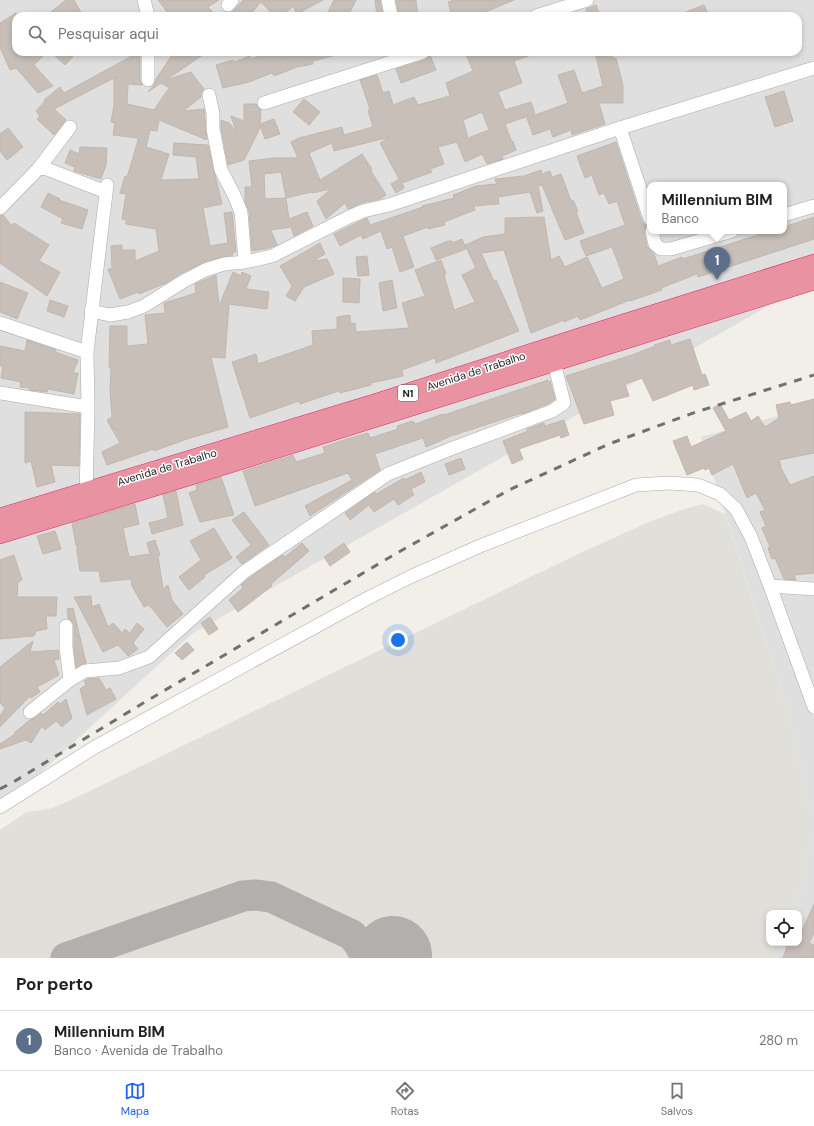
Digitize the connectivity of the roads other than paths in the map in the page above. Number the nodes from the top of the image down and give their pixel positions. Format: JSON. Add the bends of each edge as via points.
{"nodes":[{"id":1,"x":144,"y":0,"type":"edge"},
{"id":2,"x":388,"y":0,"type":"edge"},
{"id":3,"x":587,"y":0,"type":"edge"},
{"id":4,"x":147,"y":12,"type":"edge"},
{"id":5,"x":390,"y":12,"type":"edge"},
{"id":6,"x":549,"y":12,"type":"edge"},
{"id":7,"x":148,"y":56,"type":"edge"},
{"id":8,"x":398,"y":56,"type":"edge"},
{"id":9,"x":814,"y":68,"type":"edge"},
{"id":10,"x":148,"y":80,"type":"dead end"},
{"id":11,"x":209,"y":95,"type":"dead end"},
{"id":12,"x":264,"y":104,"type":"dead end"},
{"id":13,"x":70,"y":127,"type":"dead end"},
{"id":14,"x":620,"y":128,"type":"junction"},
{"id":15,"x":39,"y":168,"type":"junction"},
{"id":16,"x":814,"y":206,"type":"edge"},
{"id":17,"x":0,"y":208,"type":"edge"},
{"id":18,"x":647,"y":210,"type":"edge"},
{"id":19,"x":787,"y":214,"type":"edge"},
{"id":20,"x":653,"y":234,"type":"edge"},
{"id":21,"x":722,"y":234,"type":"edge"},
{"id":22,"x":244,"y":262,"type":"junction"},
{"id":23,"x":814,"y":264,"type":"edge"},
{"id":24,"x":814,"y":280,"type":"edge"},
{"id":25,"x":701,"y":308,"type":"junction"},
{"id":26,"x":91,"y":311,"type":"junction"},
{"id":27,"x":0,"y":323,"type":"edge"},
{"id":28,"x":87,"y":352,"type":"junction"},
{"id":29,"x":554,"y":362,"type":"junction"},
{"id":30,"x":0,"y":393,"type":"edge"},
{"id":31,"x":88,"y":407,"type":"junction"},
{"id":32,"x":358,"y":416,"type":"junction"},
{"id":33,"x":86,"y":500,"type":"junction"},
{"id":34,"x":0,"y":518,"type":"edge"},
{"id":35,"x":0,"y":534,"type":"edge"},
{"id":36,"x":770,"y":586,"type":"junction"},
{"id":37,"x":814,"y":589,"type":"edge"},
{"id":38,"x":66,"y":626,"type":"dead end"},
{"id":39,"x":70,"y":680,"type":"junction"},
{"id":40,"x":814,"y":707,"type":"edge"},
{"id":41,"x":30,"y":712,"type":"dead end"},
{"id":42,"x":0,"y":807,"type":"edge"}],
"edges":[{"from":1,"to":4,"type":"street"},
{"from":2,"to":5,"type":"street"},
{"from":3,"to":6,"type":"street"},
{"from":7,"to":10,"type":"street"},
{"from":8,"to":12,"type":"street"},
{"from":9,"to":14,"type":"street"},
{"from":11,"to":22,"type":"street","via":[[222,170],[241,212]]},
{"from":13,"to":15,"type":"street"},
{"from":14,"to":18,"type":"street"},
{"from":14,"to":22,"type":"street","via":[[389,205],[363,211],[278,254]]},
{"from":15,"to":17,"type":"street"},
{"from":15,"to":26,"type":"street","via":[[106,188]]},
{"from":16,"to":19,"type":"street"},
{"from":20,"to":21,"type":"street","via":[[655,244],[661,249],[671,249]]},
{"from":22,"to":26,"type":"street","via":[[224,264],[205,270],[144,306],[128,312],[110,315]]},
{"from":23,"to":25,"type":"highway","name":"Avenida de Trabalho","number":"N1"},
{"from":24,"to":25,"type":"highway","name":"Avenida de Trabalho","number":"N1"},
{"from":25,"to":29,"type":"highway","name":"Avenida de Trabalho","number":"N1"},
{"from":25,"to":32,"type":"highway","name":"Avenida de Trabalho","number":"N1"},
{"from":26,"to":28,"type":"street"},
{"from":27,"to":28,"type":"street"},
{"from":28,"to":31,"type":"street"},
{"from":29,"to":32,"type":"highway","name":"Avenida de Trabalho","number":"N1"},
{"from":29,"to":39,"type":"street","via":[[564,403],[552,411],[388,474],[244,572],[149,656],[119,668],[85,671]]},
{"from":30,"to":31,"type":"street"},
{"from":31,"to":33,"type":"street"},
{"from":32,"to":33,"type":"highway","name":"Avenida de Trabalho","number":"N1"},
{"from":33,"to":34,"type":"highway","name":"Avenida de Trabalho","number":"N1"},
{"from":33,"to":35,"type":"highway","name":"Avenida de Trabalho","number":"N1"},
{"from":36,"to":37,"type":"street"},
{"from":36,"to":40,"type":"street"},
{"from":36,"to":42,"type":"street","via":[[751,537],[736,509],[720,494],[698,485],[668,483],[636,486],[480,546],[368,598],[95,747]]},
{"from":38,"to":39,"type":"street"},
{"from":39,"to":41,"type":"street"}]}
